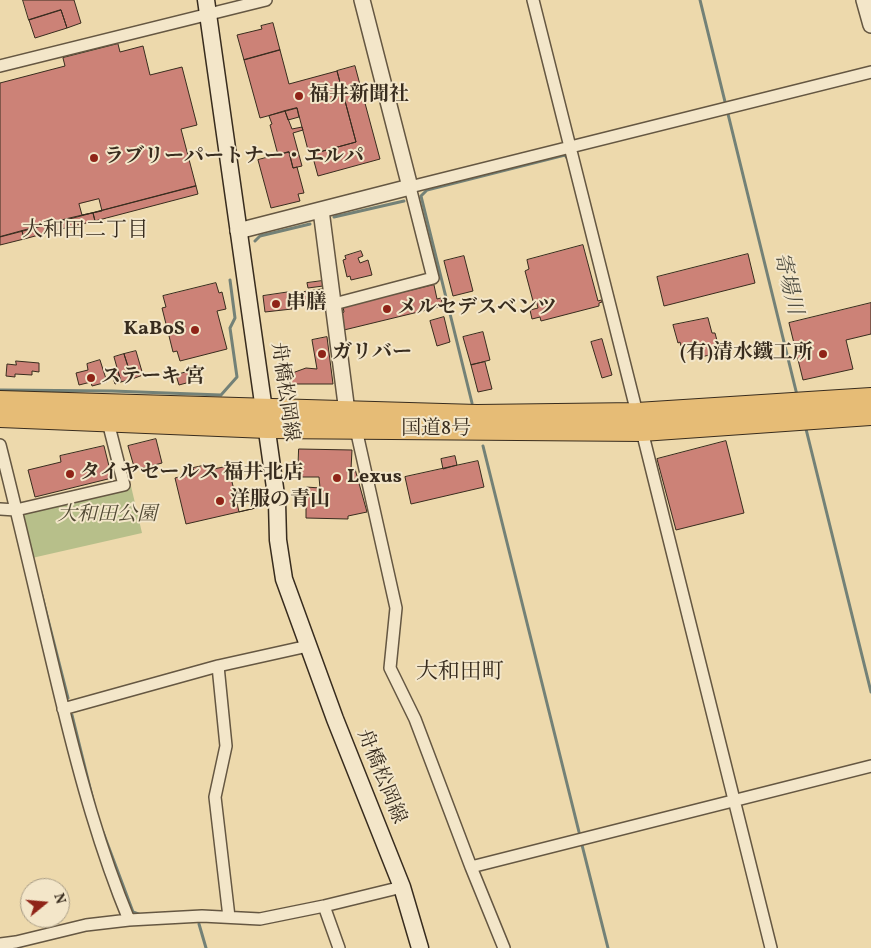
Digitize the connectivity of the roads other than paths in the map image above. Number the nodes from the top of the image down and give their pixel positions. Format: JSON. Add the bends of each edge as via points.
{"nodes":[{"id":1,"x":266,"y":0,"type":"edge"},
{"id":2,"x":362,"y":0,"type":"edge"},
{"id":3,"x":533,"y":0,"type":"edge"},
{"id":4,"x":864,"y":0,"type":"edge"},
{"id":5,"x":207,"y":7,"type":"edge"},
{"id":6,"x":871,"y":26,"type":"edge"},
{"id":7,"x":0,"y":66,"type":"edge"},
{"id":8,"x":871,"y":72,"type":"edge"},
{"id":9,"x":570,"y":148,"type":"junction"},
{"id":10,"x":410,"y":187,"type":"junction"},
{"id":11,"x":321,"y":210,"type":"junction"},
{"id":12,"x":238,"y":231,"type":"junction"},
{"id":13,"x":334,"y":304,"type":"junction"},
{"id":14,"x":871,"y":398,"type":"edge"},
{"id":15,"x":0,"y":401,"type":"edge"},
{"id":16,"x":871,"y":415,"type":"edge"},
{"id":17,"x":0,"y":417,"type":"edge"},
{"id":18,"x":265,"y":419,"type":"junction"},
{"id":19,"x":352,"y":420,"type":"junction"},
{"id":20,"x":108,"y":422,"type":"junction"},
{"id":21,"x":639,"y":422,"type":"junction"},
{"id":22,"x":0,"y":445,"type":"edge"},
{"id":23,"x":0,"y":509,"type":"edge"},
{"id":24,"x":16,"y":510,"type":"junction"},
{"id":25,"x":308,"y":646,"type":"junction"},
{"id":26,"x":218,"y":666,"type":"junction"},
{"id":27,"x":63,"y":709,"type":"junction"},
{"id":28,"x":871,"y":766,"type":"edge"},
{"id":29,"x":734,"y":799,"type":"junction"},
{"id":30,"x":470,"y":867,"type":"junction"},
{"id":31,"x":402,"y":887,"type":"junction"},
{"id":32,"x":324,"y":906,"type":"junction"},
{"id":33,"x":229,"y":917,"type":"junction"},
{"id":34,"x":129,"y":920,"type":"junction"},
{"id":35,"x":0,"y":944,"type":"edge"},
{"id":36,"x":18,"y":945,"type":"edge"},
{"id":37,"x":338,"y":948,"type":"edge"},
{"id":38,"x":420,"y":948,"type":"edge"},
{"id":39,"x":504,"y":948,"type":"edge"},
{"id":40,"x":770,"y":948,"type":"edge"}],
"edges":[{"from":1,"to":5,"type":"street"},
{"from":2,"to":10,"type":"street"},
{"from":3,"to":9,"type":"street"},
{"from":4,"to":6,"type":"street"},
{"from":5,"to":7,"type":"street"},
{"from":5,"to":12,"type":"main road","name":"舟橋松岡線"},
{"from":8,"to":9,"type":"street"},
{"from":9,"to":10,"type":"street"},
{"from":9,"to":21,"type":"street"},
{"from":10,"to":11,"type":"street"},
{"from":10,"to":13,"type":"street","via":[[433,278]]},
{"from":11,"to":12,"type":"street"},
{"from":11,"to":13,"type":"street"},
{"from":12,"to":18,"type":"main road","name":"舟橋松岡線"},
{"from":13,"to":19,"type":"street"},
{"from":14,"to":21,"type":"highway","name":"国道8号"},
{"from":15,"to":18,"type":"highway","name":"国道8号"},
{"from":16,"to":21,"type":"highway","name":"国道8号"},
{"from":17,"to":20,"type":"highway","name":"国道8号"},
{"from":18,"to":19,"type":"highway","name":"国道8号"},
{"from":18,"to":20,"type":"highway","name":"国道8号"},
{"from":18,"to":25,"type":"main road","name":"舟橋松岡線","via":[[278,502],[278,540],[284,579]]},
{"from":19,"to":21,"type":"highway","name":"国道8号","via":[[477,415]]},
{"from":19,"to":30,"type":"street","via":[[396,608],[390,668],[415,719]]},
{"from":20,"to":24,"type":"street","via":[[124,485]]},
{"from":21,"to":29,"type":"street"},
{"from":22,"to":24,"type":"street"},
{"from":23,"to":24,"type":"street"},
{"from":24,"to":27,"type":"street"},
{"from":25,"to":26,"type":"street"},
{"from":25,"to":31,"type":"main road","name":"舟橋松岡線"},
{"from":26,"to":27,"type":"street"},
{"from":26,"to":33,"type":"street","via":[[226,746],[215,797]]},
{"from":27,"to":34,"type":"street","via":[[96,830]]},
{"from":28,"to":29,"type":"street"},
{"from":29,"to":30,"type":"street"},
{"from":29,"to":40,"type":"street"},
{"from":30,"to":39,"type":"street"},
{"from":31,"to":32,"type":"street"},
{"from":31,"to":38,"type":"main road","name":"舟橋松岡線"},
{"from":32,"to":33,"type":"street","via":[[260,919]]},
{"from":32,"to":37,"type":"street"},
{"from":33,"to":34,"type":"street"},
{"from":34,"to":36,"type":"street","via":[[86,925]]},
{"from":35,"to":36,"type":"street"}]}
